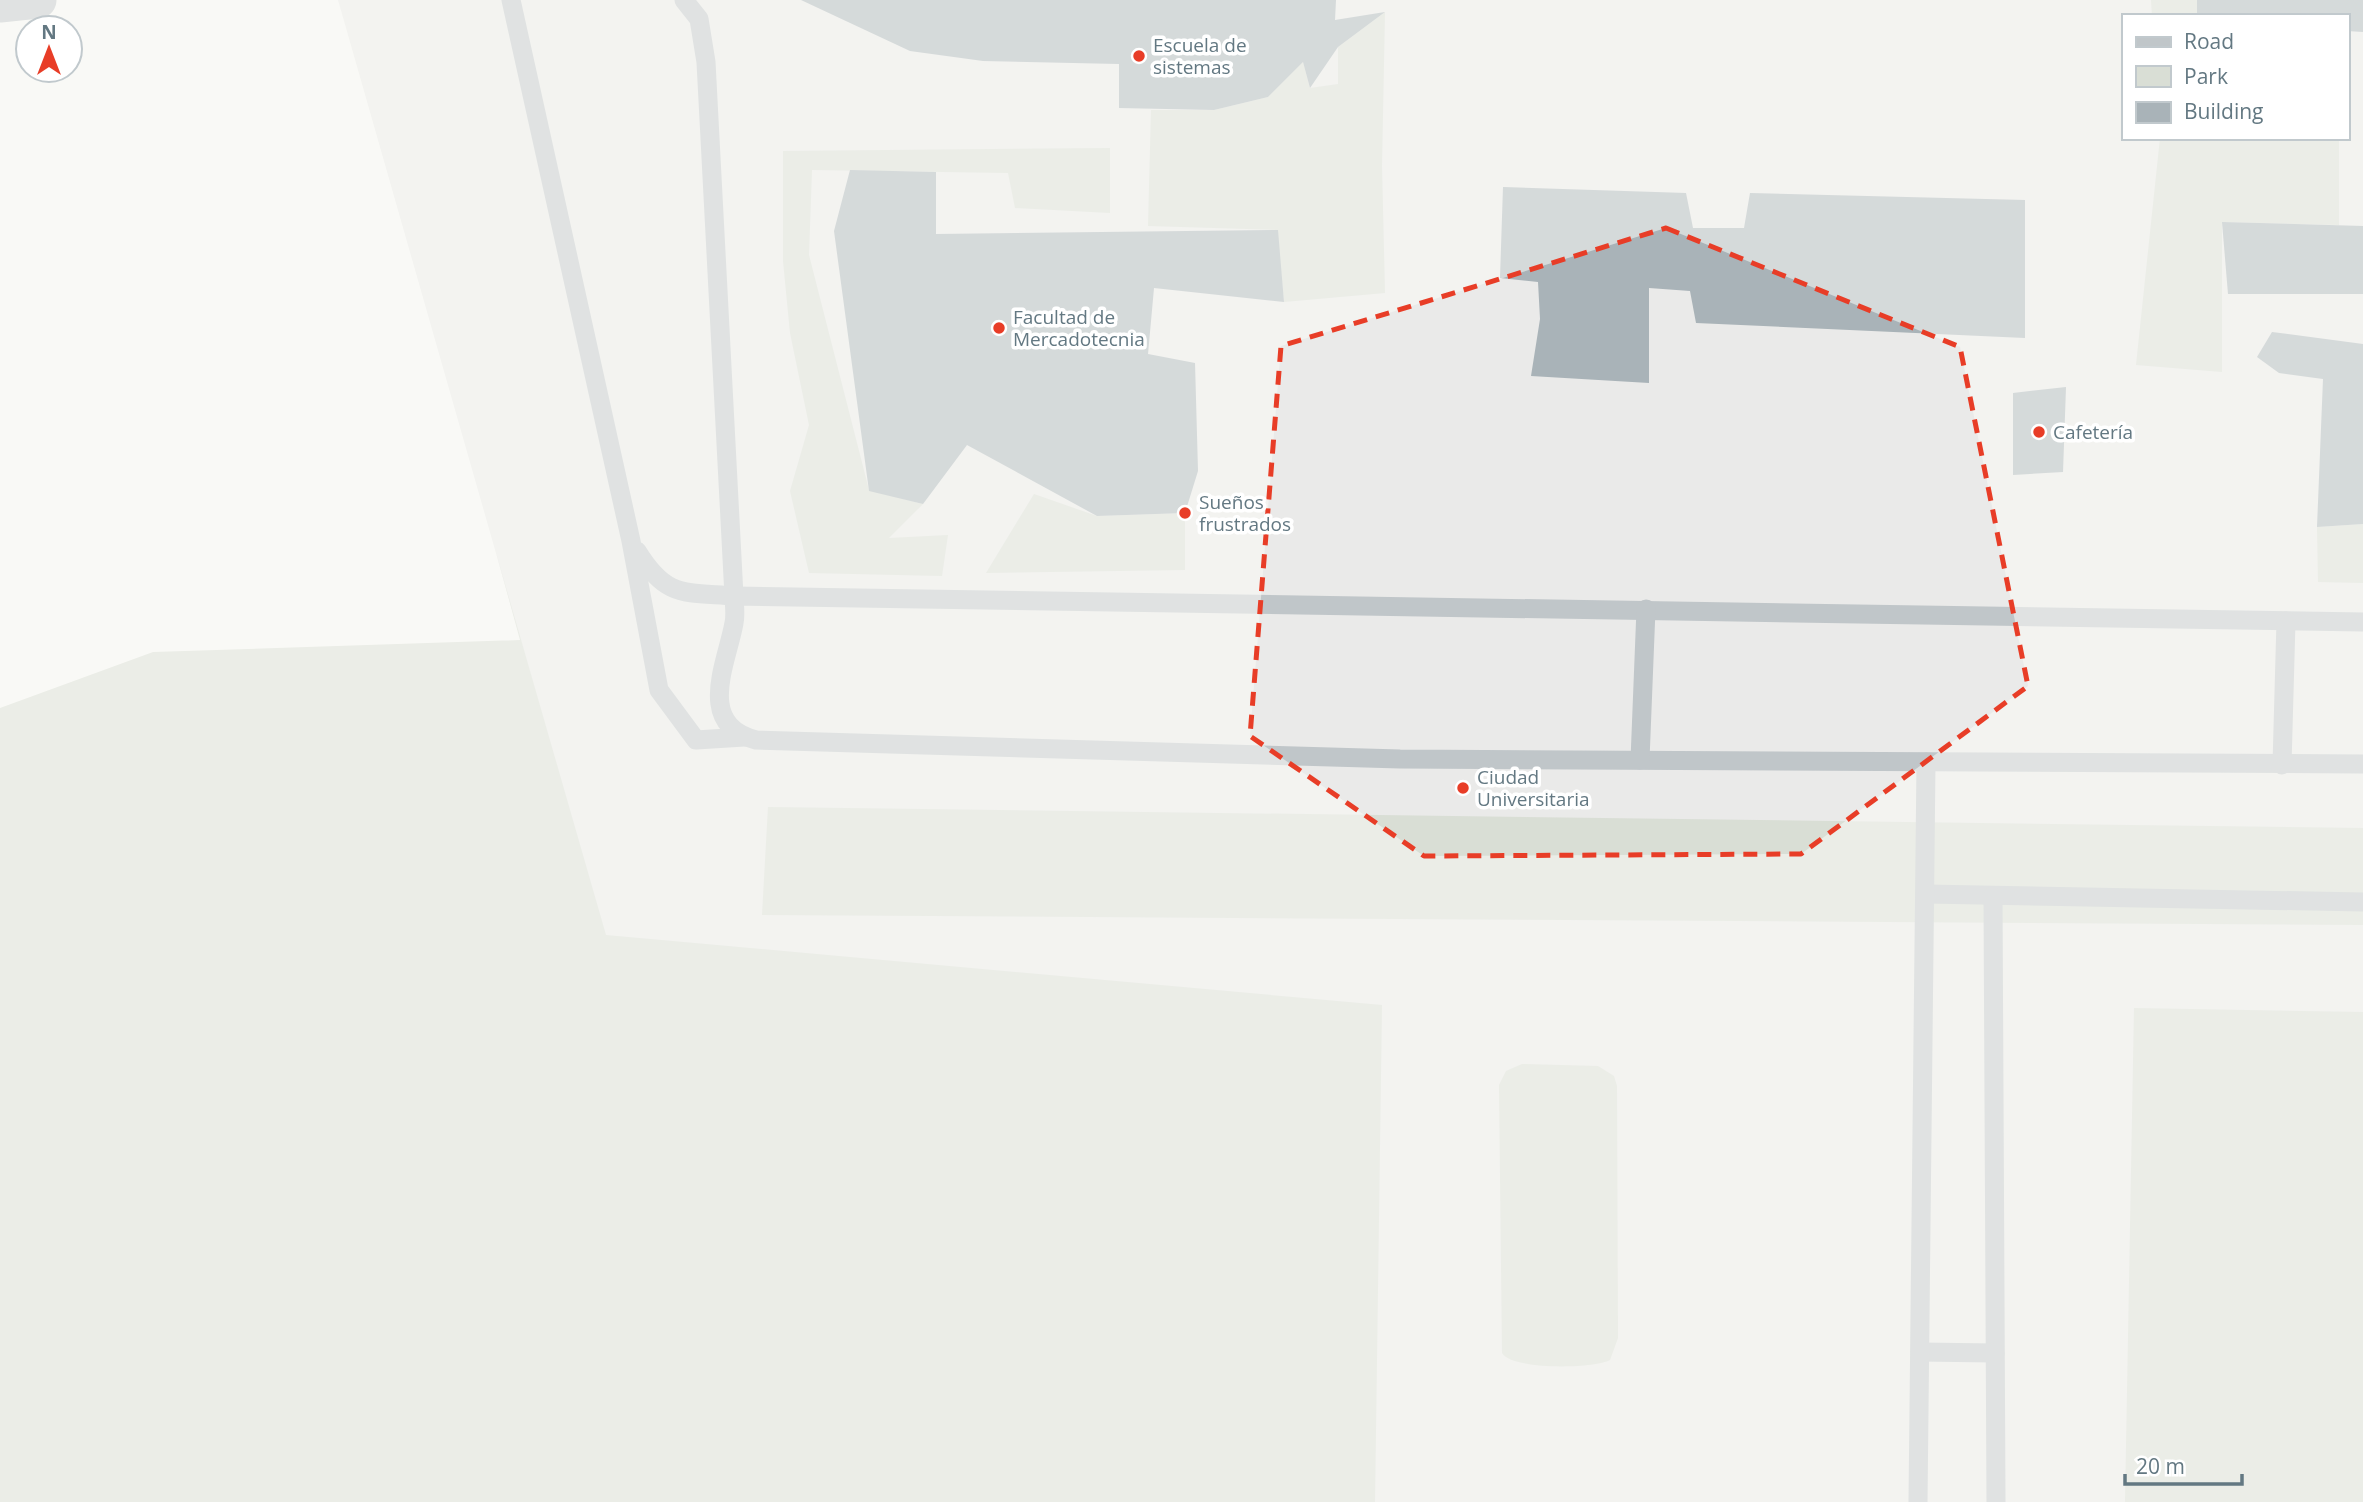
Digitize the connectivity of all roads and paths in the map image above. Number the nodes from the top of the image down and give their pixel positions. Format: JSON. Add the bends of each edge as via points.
{"nodes":[{"id":1,"x":38,"y":0,"type":"edge"},
{"id":2,"x":511,"y":0,"type":"edge"},
{"id":3,"x":684,"y":0,"type":"edge"},
{"id":4,"x":0,"y":4,"type":"edge"},
{"id":5,"x":631,"y":541,"type":"junction"},
{"id":6,"x":734,"y":596,"type":"junction"},
{"id":7,"x":1646,"y":609,"type":"junction"},
{"id":8,"x":2286,"y":621,"type":"junction"},
{"id":9,"x":2363,"y":622,"type":"edge"},
{"id":10,"x":744,"y":737,"type":"junction"},
{"id":11,"x":1640,"y":760,"type":"junction"},
{"id":12,"x":1926,"y":762,"type":"junction"},
{"id":13,"x":2283,"y":765,"type":"junction"},
{"id":14,"x":2363,"y":765,"type":"edge"},
{"id":15,"x":1926,"y":894,"type":"junction"},
{"id":16,"x":1993,"y":896,"type":"junction"},
{"id":17,"x":2363,"y":902,"type":"edge"},
{"id":18,"x":1920,"y":1352,"type":"junction"},
{"id":19,"x":1995,"y":1353,"type":"junction"},
{"id":20,"x":1919,"y":1502,"type":"edge"},
{"id":21,"x":1996,"y":1502,"type":"edge"}],
"edges":[{"from":1,"to":4,"type":"street"},
{"from":2,"to":5,"type":"lane"},
{"from":3,"to":6,"type":"lane","via":[[699,19],[706,62]]},
{"from":5,"to":6,"type":"lane","via":[[653,577],[676,591]]},
{"from":5,"to":10,"type":"lane","via":[[659,690],[696,740]]},
{"from":6,"to":7,"type":"lane"},
{"from":6,"to":10,"type":"lane","via":[[735,622],[723,661],[719,699],[723,717]]},
{"from":7,"to":8,"type":"lane"},
{"from":7,"to":11,"type":"lane"},
{"from":8,"to":9,"type":"lane"},
{"from":8,"to":13,"type":"lane"},
{"from":10,"to":11,"type":"lane","via":[[1386,759]]},
{"from":11,"to":12,"type":"lane"},
{"from":12,"to":13,"type":"lane"},
{"from":12,"to":15,"type":"lane"},
{"from":13,"to":14,"type":"lane"},
{"from":15,"to":16,"type":"lane"},
{"from":15,"to":18,"type":"lane"},
{"from":16,"to":17,"type":"lane"},
{"from":16,"to":19,"type":"lane"},
{"from":18,"to":19,"type":"lane"},
{"from":18,"to":20,"type":"lane"},
{"from":19,"to":21,"type":"lane"}]}
